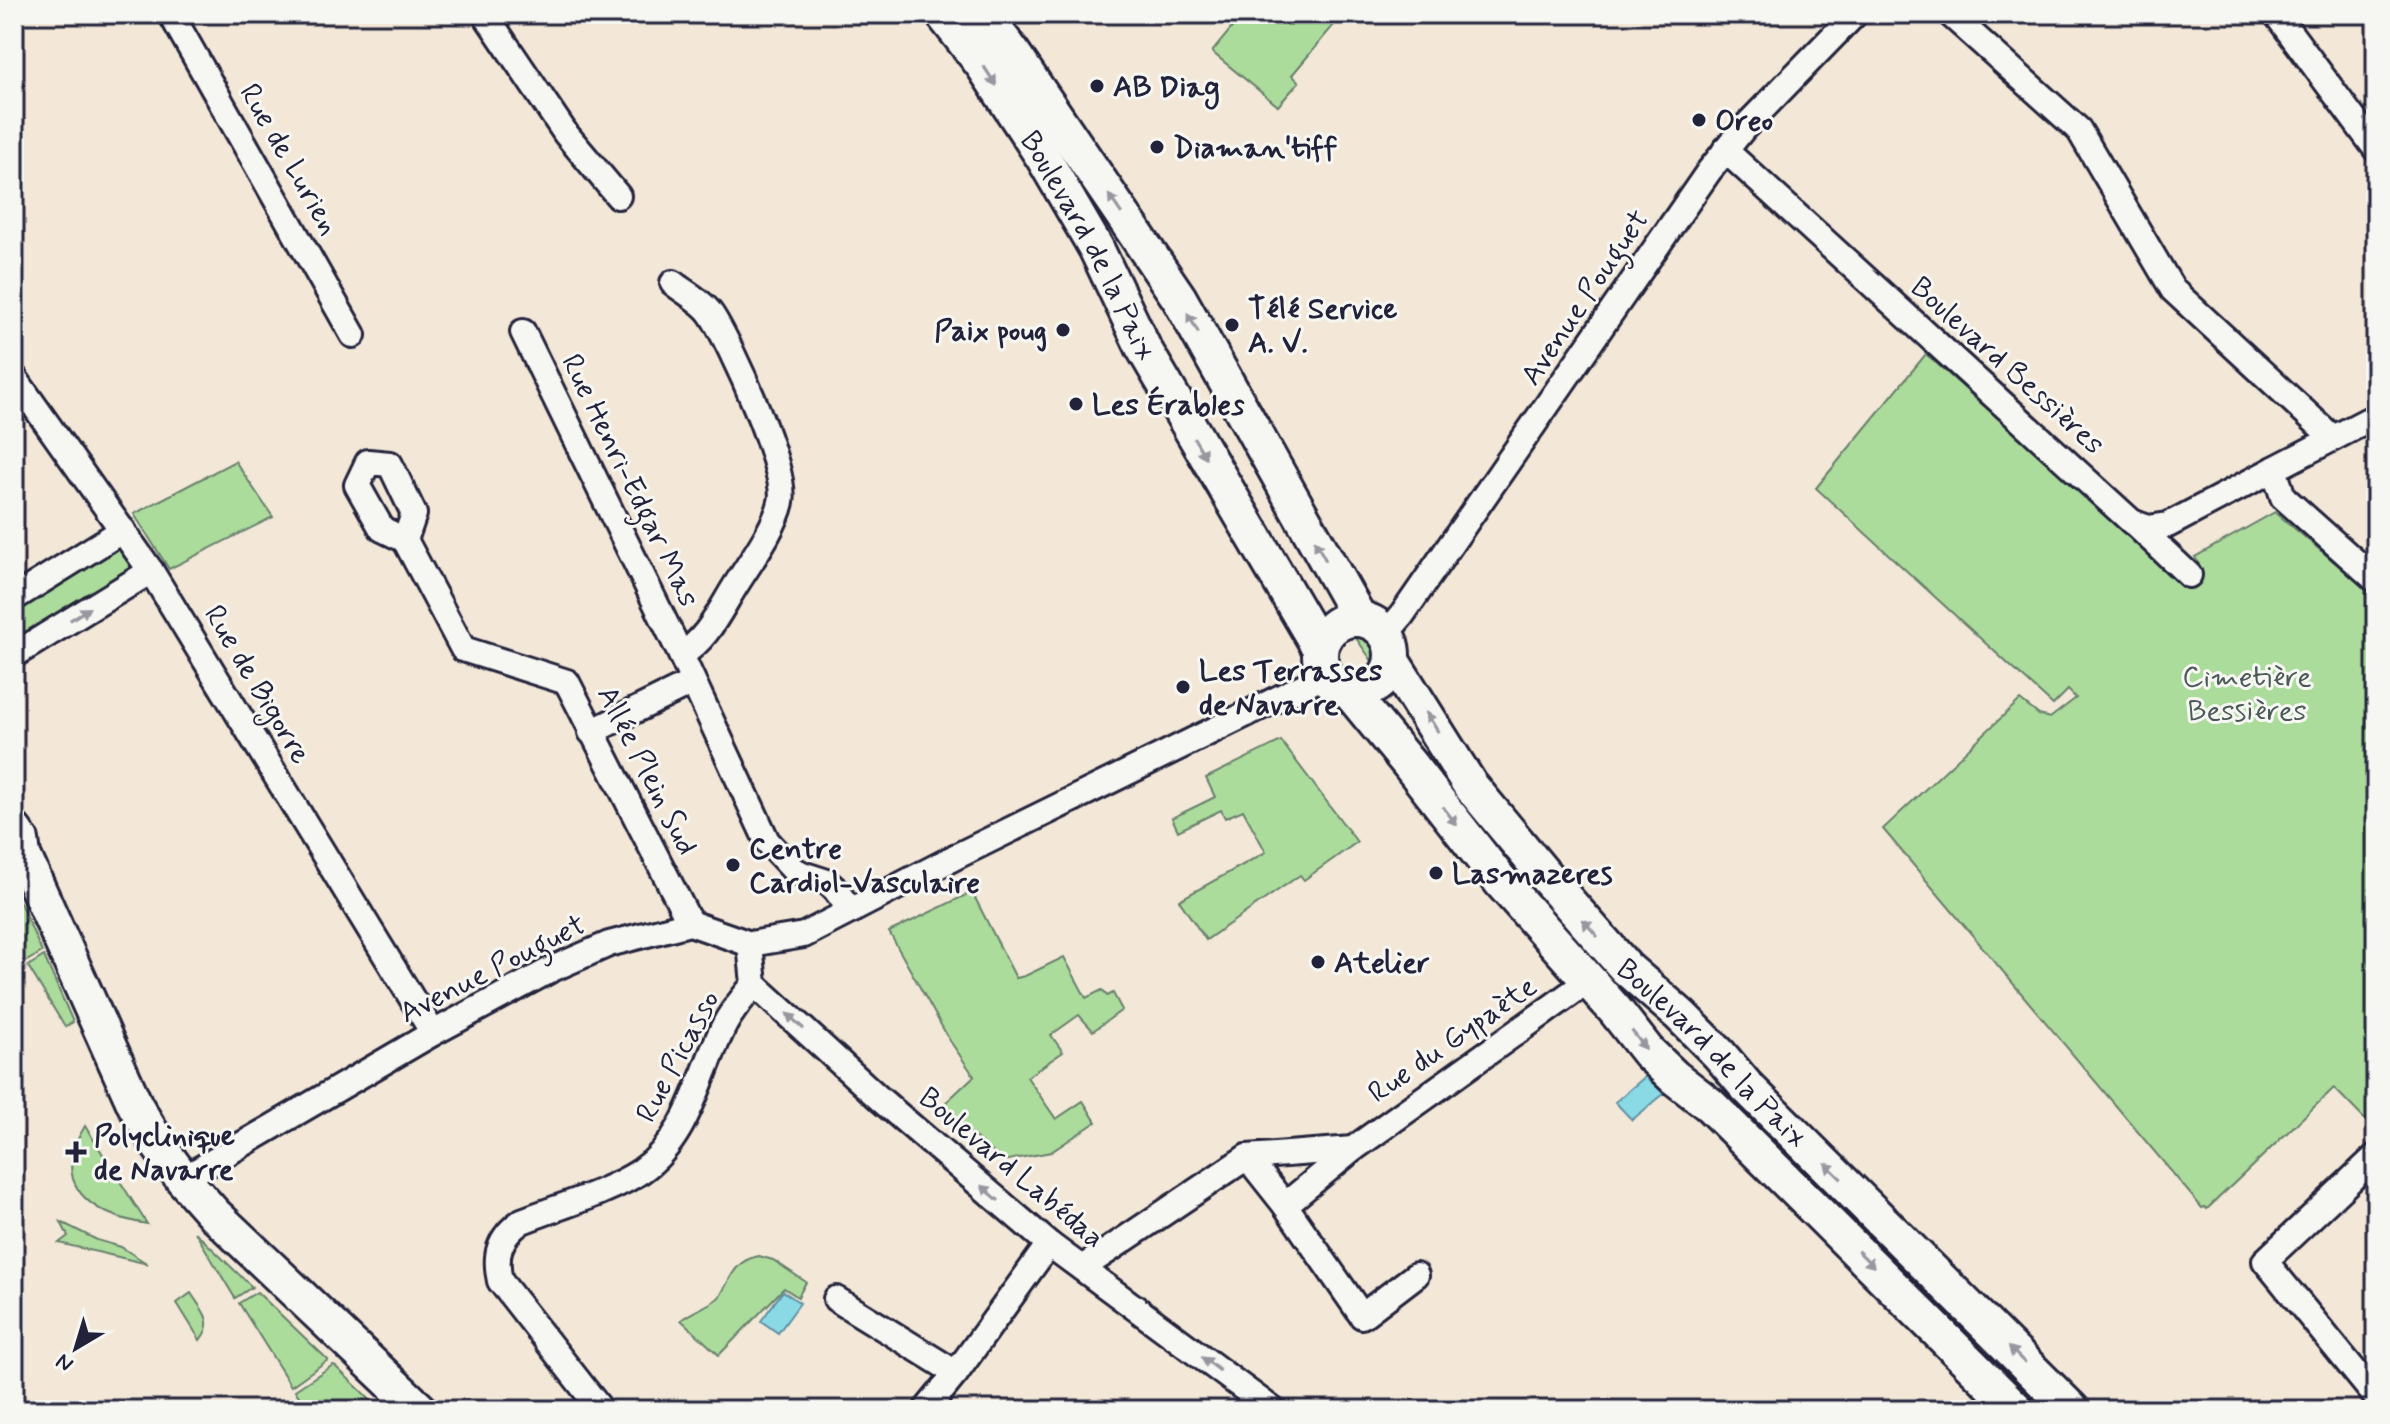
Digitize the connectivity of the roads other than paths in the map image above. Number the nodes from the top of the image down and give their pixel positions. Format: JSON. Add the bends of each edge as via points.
{"nodes":[{"id":1,"x":171,"y":14,"type":"edge"},
{"id":2,"x":485,"y":14,"type":"edge"},
{"id":3,"x":943,"y":14,"type":"edge"},
{"id":4,"x":983,"y":14,"type":"edge"},
{"id":5,"x":1855,"y":14,"type":"edge"},
{"id":6,"x":1950,"y":14,"type":"edge"},
{"id":7,"x":2276,"y":14,"type":"edge"},
{"id":8,"x":2376,"y":149,"type":"edge"},
{"id":9,"x":1725,"y":150,"type":"junction"},
{"id":10,"x":618,"y":196,"type":"dead end"},
{"id":11,"x":673,"y":283,"type":"dead end"},
{"id":12,"x":523,"y":332,"type":"dead end"},
{"id":13,"x":353,"y":335,"type":"dead end"},
{"id":14,"x":14,"y":377,"type":"edge"},
{"id":15,"x":2376,"y":416,"type":"edge"},
{"id":16,"x":2333,"y":438,"type":"junction"},
{"id":17,"x":2274,"y":469,"type":"junction"},
{"id":18,"x":2132,"y":522,"type":"junction"},
{"id":19,"x":123,"y":530,"type":"junction"},
{"id":20,"x":405,"y":540,"type":"dead end"},
{"id":21,"x":151,"y":571,"type":"junction"},
{"id":22,"x":2189,"y":575,"type":"dead end"},
{"id":23,"x":2376,"y":580,"type":"edge"},
{"id":24,"x":14,"y":598,"type":"edge"},
{"id":25,"x":1379,"y":638,"type":"junction"},
{"id":26,"x":14,"y":655,"type":"edge"},
{"id":27,"x":681,"y":655,"type":"junction"},
{"id":28,"x":1331,"y":672,"type":"junction"},
{"id":29,"x":693,"y":682,"type":"junction"},
{"id":30,"x":591,"y":732,"type":"junction"},
{"id":31,"x":17,"y":844,"type":"edge"},
{"id":32,"x":851,"y":911,"type":"junction"},
{"id":33,"x":690,"y":923,"type":"junction"},
{"id":34,"x":750,"y":944,"type":"junction"},
{"id":35,"x":1588,"y":981,"type":"junction"},
{"id":36,"x":754,"y":984,"type":"junction"},
{"id":37,"x":433,"y":1033,"type":"junction"},
{"id":38,"x":1353,"y":1149,"type":"junction"},
{"id":39,"x":2376,"y":1156,"type":"edge"},
{"id":40,"x":1247,"y":1157,"type":"junction"},
{"id":41,"x":183,"y":1179,"type":"junction"},
{"id":42,"x":1285,"y":1205,"type":"junction"},
{"id":43,"x":1049,"y":1244,"type":"junction"},
{"id":44,"x":1082,"y":1268,"type":"junction"},
{"id":45,"x":1416,"y":1275,"type":"dead end"},
{"id":46,"x":836,"y":1299,"type":"dead end"},
{"id":47,"x":956,"y":1373,"type":"junction"},
{"id":48,"x":2376,"y":1397,"type":"edge"},
{"id":49,"x":420,"y":1410,"type":"edge"},
{"id":50,"x":601,"y":1410,"type":"edge"},
{"id":51,"x":926,"y":1410,"type":"edge"},
{"id":52,"x":1273,"y":1410,"type":"edge"},
{"id":53,"x":2017,"y":1410,"type":"edge"},
{"id":54,"x":2072,"y":1410,"type":"edge"}],
"edges":[{"from":1,"to":13,"type":"street","name":"Rue de Lurien"},
{"from":2,"to":10,"type":"street","via":[[566,134]]},
{"from":3,"to":28,"type":"main road","name":"Boulevard de la Paix","one_way":true,"via":[[1043,157],[1096,248],[1143,347]]},
{"from":25,"to":4,"type":"main road","name":"Boulevard de la Paix","one_way":true,"via":[[1179,298]]},
{"from":5,"to":9,"type":"street","name":"Avenue Pouguet"},
{"from":6,"to":16,"type":"street","via":[[2079,130],[2173,290]]},
{"from":7,"to":8,"type":"street"},
{"from":9,"to":18,"type":"street","name":"Boulevard Bessières"},
{"from":9,"to":25,"type":"street","name":"Avenue Pouguet","via":[[1402,615]]},
{"from":11,"to":27,"type":"street","name":"Rue Henri-Edgar Mas","via":[[710,311],[769,440],[782,500],[709,630]]},
{"from":12,"to":27,"type":"street","name":"Rue Henri-Edgar Mas"},
{"from":14,"to":19,"type":"street","name":"Rue de Bigorre"},
{"from":15,"to":16,"type":"street"},
{"from":16,"to":17,"type":"street"},
{"from":17,"to":18,"type":"street","via":[[2168,525],[2148,528]]},
{"from":17,"to":23,"type":"street","via":[[2283,497]]},
{"from":18,"to":22,"type":"street","name":"Boulevard Bessières"},
{"from":19,"to":21,"type":"street","name":"Rue de Bigorre"},
{"from":19,"to":24,"type":"street"},
{"from":20,"to":30,"type":"street","name":"Allée Plein Sud","via":[[463,649],[567,682]]},
{"from":26,"to":21,"type":"street","one_way":true},
{"from":21,"to":37,"type":"street","name":"Rue de Bigorre"},
{"from":25,"to":28,"type":"main road","via":[[1350,619],[1336,624],[1325,635]]},
{"from":25,"to":28,"type":"main road","via":[[1387,674],[1376,685],[1358,691]]},
{"from":54,"to":25,"type":"main road","name":"Boulevard de la Paix","one_way":true,"via":[[1680,1015],[1626,968],[1470,785]]},
{"from":27,"to":29,"type":"street","name":"Rue Henri-Edgar Mas"},
{"from":28,"to":32,"type":"street"},
{"from":28,"to":35,"type":"main road","name":"Boulevard de la Paix","one_way":true},
{"from":29,"to":30,"type":"street"},
{"from":29,"to":32,"type":"street","name":"Rue Henri-Edgar Mas","via":[[767,841],[793,869],[827,882]]},
{"from":30,"to":33,"type":"street","name":"Allée Plein Sud"},
{"from":31,"to":41,"type":"main road","via":[[135,1105]]},
{"from":32,"to":34,"type":"street","via":[[804,935]]},
{"from":33,"to":34,"type":"street"},
{"from":33,"to":37,"type":"street","name":"Avenue Pouguet","via":[[609,944]]},
{"from":34,"to":36,"type":"street"},
{"from":35,"to":38,"type":"street","name":"Rue du Gypaète"},
{"from":35,"to":53,"type":"main road","name":"Boulevard de la Paix","one_way":true,"via":[[1667,1071],[1710,1105]]},
{"from":43,"to":36,"type":"street","name":"Boulevard Labédaa","one_way":true},
{"from":36,"to":50,"type":"street","name":"Rue Picasso","via":[[726,1022],[681,1127],[656,1157],[624,1181],[522,1221],[501,1241],[496,1265],[500,1281]]},
{"from":37,"to":41,"type":"street","name":"Avenue Pouguet"},
{"from":38,"to":40,"type":"street"},
{"from":38,"to":42,"type":"street","name":"Rue du Gypaète"},
{"from":39,"to":48,"type":"street","via":[[2265,1261]]},
{"from":40,"to":42,"type":"street"},
{"from":40,"to":44,"type":"street"},
{"from":41,"to":49,"type":"main road"},
{"from":42,"to":45,"type":"street","via":[[1362,1316]]},
{"from":43,"to":44,"type":"street","name":"Boulevard Labédaa"},
{"from":43,"to":47,"type":"street"},
{"from":52,"to":44,"type":"street","name":"Boulevard Labédaa","one_way":true},
{"from":46,"to":47,"type":"street"},
{"from":47,"to":51,"type":"street"}]}
